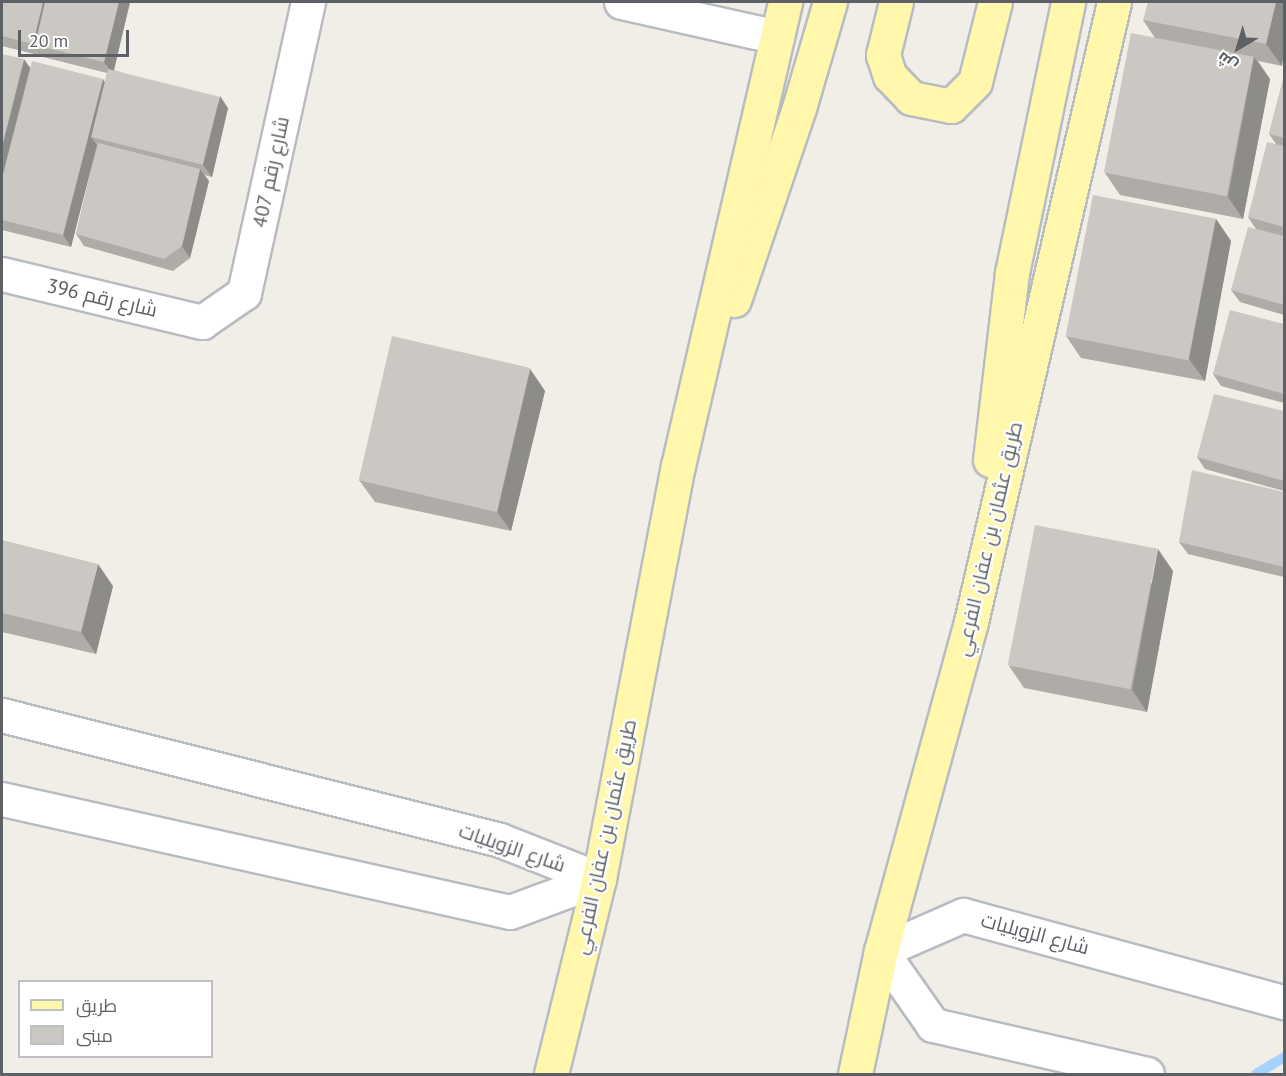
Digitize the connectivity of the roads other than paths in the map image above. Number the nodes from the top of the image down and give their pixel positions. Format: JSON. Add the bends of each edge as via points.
{"nodes":[{"id":1,"x":308,"y":2,"type":"edge"},
{"id":2,"x":621,"y":2,"type":"edge"},
{"id":3,"x":785,"y":2,"type":"edge"},
{"id":4,"x":830,"y":2,"type":"edge"},
{"id":5,"x":896,"y":2,"type":"edge"},
{"id":6,"x":995,"y":2,"type":"edge"},
{"id":7,"x":1068,"y":2,"type":"edge"},
{"id":8,"x":1114,"y":2,"type":"edge"},
{"id":9,"x":777,"y":38,"type":"junction"},
{"id":10,"x":2,"y":274,"type":"edge"},
{"id":11,"x":202,"y":321,"type":"joint"},
{"id":12,"x":678,"y":466,"type":"junction"},
{"id":13,"x":971,"y":622,"type":"junction"},
{"id":14,"x":2,"y":715,"type":"edge"},
{"id":15,"x":2,"y":799,"type":"edge"},
{"id":16,"x":599,"y":879,"type":"junction"},
{"id":17,"x":881,"y":951,"type":"junction"},
{"id":18,"x":1284,"y":1002,"type":"edge"},
{"id":19,"x":551,"y":1074,"type":"edge"},
{"id":20,"x":855,"y":1074,"type":"edge"},
{"id":21,"x":1147,"y":1074,"type":"edge"}],
"edges":[{"from":1,"to":11,"type":"street","name":"شارع رقم 407","via":[[244,293]]},
{"from":2,"to":9,"type":"street"},
{"from":3,"to":9,"type":"main road","name":"طريق عثمان بن عفان الفرعي"},
{"from":4,"to":12,"type":"main road","via":[[799,108]]},
{"from":5,"to":6,"type":"main road","via":[[883,55],[899,90],[924,102],[951,106],[975,82]]},
{"from":7,"to":13,"type":"main road","via":[[1012,273]]},
{"from":8,"to":13,"type":"main road","name":"طريق عثمان بن عفان الفرعي"},
{"from":9,"to":12,"type":"main road","name":"طريق عثمان بن عفان الفرعي"},
{"from":10,"to":11,"type":"street","name":"شارع رقم 396"},
{"from":12,"to":16,"type":"main road","name":"طريق عثمان بن عفان الفرعي"},
{"from":13,"to":17,"type":"main road","name":"طريق عثمان بن عفان الفرعي"},
{"from":14,"to":16,"type":"street","name":"شارع الزويليات","via":[[500,840]]},
{"from":15,"to":16,"type":"street","name":"شارع الزويليات","via":[[510,912]]},
{"from":16,"to":19,"type":"main road","name":"طريق عثمان بن عفان الفرعي"},
{"from":17,"to":18,"type":"street","name":"شارع الزويليات","via":[[963,915]]},
{"from":17,"to":20,"type":"main road","name":"طريق عثمان بن عفان الفرعي"},
{"from":17,"to":21,"type":"street","via":[[933,1025]]}]}
